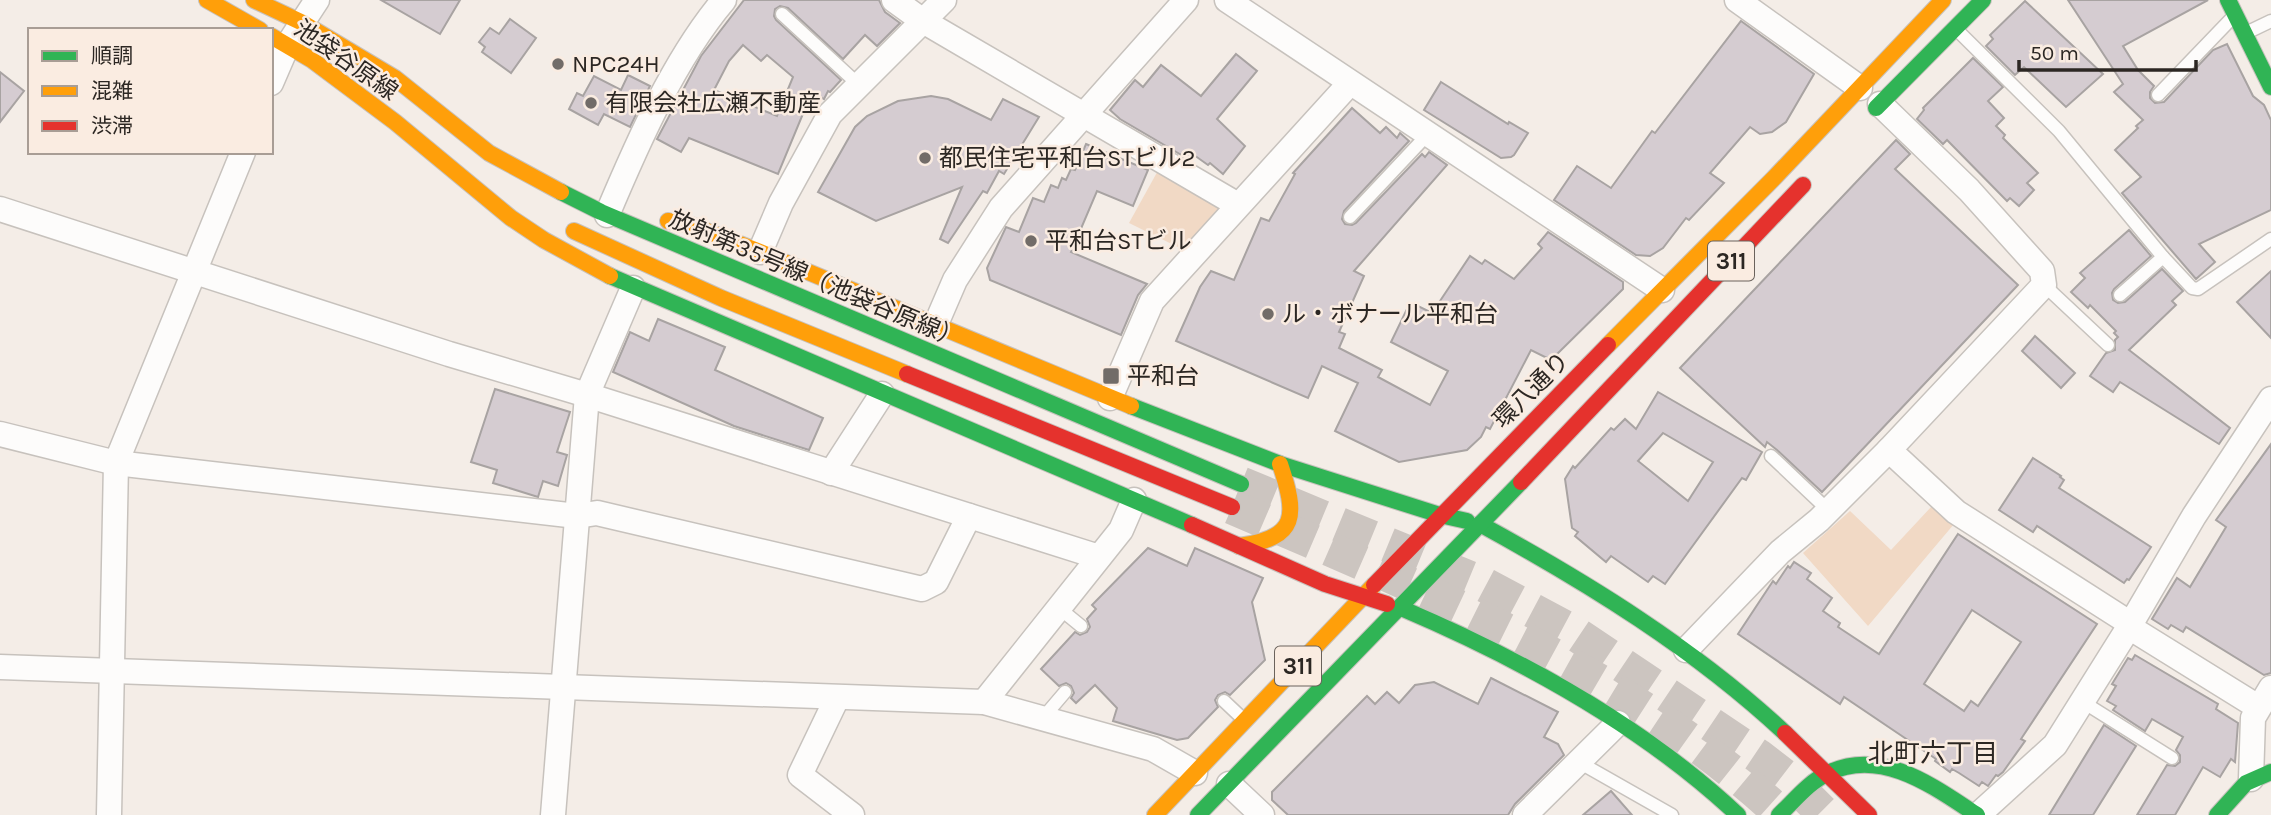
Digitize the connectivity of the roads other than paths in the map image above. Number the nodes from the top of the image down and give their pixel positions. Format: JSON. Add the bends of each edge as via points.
{"nodes":[{"id":1,"x":207,"y":0,"type":"edge"},
{"id":2,"x":254,"y":0,"type":"edge"},
{"id":3,"x":317,"y":0,"type":"edge"},
{"id":4,"x":724,"y":0,"type":"edge"},
{"id":5,"x":894,"y":0,"type":"edge"},
{"id":6,"x":944,"y":0,"type":"edge"},
{"id":7,"x":1186,"y":0,"type":"edge"},
{"id":8,"x":1227,"y":0,"type":"edge"},
{"id":9,"x":1737,"y":0,"type":"edge"},
{"id":10,"x":1943,"y":0,"type":"edge"},
{"id":11,"x":1983,"y":0,"type":"edge"},
{"id":12,"x":2232,"y":7,"type":"edge"},
{"id":13,"x":782,"y":14,"type":"dead end"},
{"id":14,"x":2271,"y":21,"type":"edge"},
{"id":15,"x":923,"y":22,"type":"junction"},
{"id":16,"x":303,"y":23,"type":"junction"},
{"id":17,"x":256,"y":28,"type":"edge"},
{"id":18,"x":1955,"y":28,"type":"junction"},
{"id":19,"x":2245,"y":33,"type":"junction"},
{"id":20,"x":279,"y":41,"type":"edge"},
{"id":21,"x":273,"y":72,"type":"edge"},
{"id":22,"x":395,"y":78,"type":"joint"},
{"id":23,"x":1350,"y":83,"type":"junction"},
{"id":24,"x":859,"y":85,"type":"junction"},
{"id":25,"x":2271,"y":87,"type":"edge"},
{"id":26,"x":1860,"y":88,"type":"junction"},
{"id":27,"x":2158,"y":95,"type":"dead end"},
{"id":28,"x":1880,"y":104,"type":"junction"},
{"id":29,"x":1086,"y":115,"type":"junction"},
{"id":30,"x":395,"y":122,"type":"junction"},
{"id":31,"x":1862,"y":124,"type":"dead end"},
{"id":32,"x":1428,"y":134,"type":"junction"},
{"id":33,"x":242,"y":154,"type":"edge"},
{"id":34,"x":1815,"y":173,"type":"dead end"},
{"id":35,"x":514,"y":199,"type":"dead end"},
{"id":36,"x":1238,"y":205,"type":"junction"},
{"id":37,"x":0,"y":209,"type":"edge"},
{"id":38,"x":1350,"y":217,"type":"dead end"},
{"id":39,"x":617,"y":219,"type":"junction"},
{"id":40,"x":560,"y":224,"type":"dead end"},
{"id":41,"x":2271,"y":239,"type":"edge"},
{"id":42,"x":760,"y":252,"type":"junction"},
{"id":43,"x":2163,"y":257,"type":"junction"},
{"id":44,"x":195,"y":271,"type":"junction"},
{"id":45,"x":2044,"y":285,"type":"junction"},
{"id":46,"x":633,"y":288,"type":"junction"},
{"id":47,"x":1662,"y":290,"type":"junction"},
{"id":48,"x":2120,"y":295,"type":"dead end"},
{"id":49,"x":936,"y":324,"type":"junction"},
{"id":50,"x":2108,"y":345,"type":"dead end"},
{"id":51,"x":882,"y":394,"type":"junction"},
{"id":52,"x":587,"y":395,"type":"junction"},
{"id":53,"x":1110,"y":398,"type":"junction"},
{"id":54,"x":2271,"y":399,"type":"edge"},
{"id":55,"x":0,"y":433,"type":"edge"},
{"id":56,"x":1889,"y":450,"type":"junction"},
{"id":57,"x":1771,"y":456,"type":"dead end"},
{"id":58,"x":116,"y":463,"type":"junction"},
{"id":59,"x":1280,"y":464,"type":"junction"},
{"id":60,"x":831,"y":472,"type":"junction"},
{"id":61,"x":1241,"y":484,"type":"tunnel mouth"},
{"id":62,"x":1837,"y":497,"type":"junction"},
{"id":63,"x":1134,"y":500,"type":"junction"},
{"id":64,"x":1232,"y":507,"type":"tunnel mouth"},
{"id":65,"x":1440,"y":515,"type":"junction"},
{"id":66,"x":577,"y":516,"type":"junction"},
{"id":67,"x":969,"y":516,"type":"junction"},
{"id":68,"x":1480,"y":523,"type":"junction"},
{"id":69,"x":1239,"y":546,"type":"junction"},
{"id":70,"x":1099,"y":557,"type":"junction"},
{"id":71,"x":1363,"y":598,"type":"junction"},
{"id":72,"x":1059,"y":608,"type":"junction"},
{"id":73,"x":1401,"y":608,"type":"junction"},
{"id":74,"x":2130,"y":625,"type":"junction"},
{"id":75,"x":1081,"y":626,"type":"dead end"},
{"id":76,"x":1686,"y":650,"type":"junction"},
{"id":77,"x":0,"y":667,"type":"edge"},
{"id":78,"x":112,"y":671,"type":"junction"},
{"id":79,"x":562,"y":688,"type":"junction"},
{"id":80,"x":1065,"y":692,"type":"dead end"},
{"id":81,"x":837,"y":698,"type":"junction"},
{"id":82,"x":2264,"y":698,"type":"edge"},
{"id":83,"x":1224,"y":701,"type":"dead end"},
{"id":84,"x":984,"y":702,"type":"junction"},
{"id":85,"x":2083,"y":702,"type":"junction"},
{"id":86,"x":1042,"y":719,"type":"junction"},
{"id":87,"x":1245,"y":721,"type":"junction"},
{"id":88,"x":1618,"y":723,"type":"junction"},
{"id":89,"x":2172,"y":758,"type":"dead end"},
{"id":90,"x":1577,"y":761,"type":"junction"},
{"id":91,"x":1195,"y":773,"type":"junction"},
{"id":92,"x":1828,"y":774,"type":"junction"},
{"id":93,"x":2261,"y":775,"type":"edge"},
{"id":94,"x":1229,"y":784,"type":"junction"},
{"id":95,"x":1836,"y":810,"type":"dead end"},
{"id":96,"x":1868,"y":814,"type":"edge"},
{"id":97,"x":109,"y":815,"type":"edge"},
{"id":98,"x":553,"y":815,"type":"edge"},
{"id":99,"x":852,"y":815,"type":"edge"},
{"id":100,"x":1155,"y":815,"type":"edge"},
{"id":101,"x":1198,"y":815,"type":"edge"},
{"id":102,"x":1262,"y":815,"type":"edge"},
{"id":103,"x":1525,"y":815,"type":"edge"},
{"id":104,"x":1672,"y":815,"type":"edge"},
{"id":105,"x":1738,"y":815,"type":"edge"},
{"id":106,"x":1779,"y":815,"type":"edge"},
{"id":107,"x":1977,"y":815,"type":"edge"},
{"id":108,"x":2217,"y":815,"type":"edge"}],
"edges":[{"from":1,"to":17,"type":"main road","name":"池袋谷原線"},
{"from":2,"to":16,"type":"main road","name":"池袋谷原線"},
{"from":3,"to":16,"type":"street"},
{"from":4,"to":39,"type":"street","via":[[701,27],[638,143]]},
{"from":5,"to":15,"type":"street"},
{"from":6,"to":15,"type":"street"},
{"from":7,"to":29,"type":"street"},
{"from":8,"to":23,"type":"street"},
{"from":9,"to":26,"type":"street"},
{"from":10,"to":26,"type":"main road","name":"環八通り","number":"311"},
{"from":11,"to":18,"type":"main road"},
{"from":12,"to":19,"type":"main road"},
{"from":12,"to":27,"type":"lane"},
{"from":13,"to":24,"type":"lane"},
{"from":14,"to":19,"type":"lane"},
{"from":15,"to":24,"type":"street"},
{"from":15,"to":29,"type":"street"},
{"from":16,"to":20,"type":"street"},
{"from":16,"to":22,"type":"main road","name":"池袋谷原線"},
{"from":18,"to":28,"type":"main road"},
{"from":18,"to":43,"type":"lane","via":[[2059,131]]},
{"from":19,"to":25,"type":"main road"},
{"from":20,"to":21,"type":"street"},
{"from":20,"to":30,"type":"main road","name":"池袋谷原線"},
{"from":22,"to":39,"type":"main road","name":"放射第35号線（池袋谷原線）","via":[[489,153]]},
{"from":23,"to":32,"type":"street"},
{"from":23,"to":36,"type":"street"},
{"from":24,"to":42,"type":"street","via":[[830,114]]},
{"from":26,"to":47,"type":"main road","name":"環八通り","number":"311"},
{"from":28,"to":31,"type":"main road"},
{"from":28,"to":45,"type":"street","via":[[1969,190],[2042,271]]},
{"from":29,"to":36,"type":"street"},
{"from":29,"to":49,"type":"street","via":[[1000,208],[955,280]]},
{"from":30,"to":35,"type":"main road"},
{"from":30,"to":46,"type":"main road","via":[[518,223]]},
{"from":32,"to":38,"type":"lane"},
{"from":32,"to":47,"type":"street"},
{"from":33,"to":44,"type":"street"},
{"from":34,"to":68,"type":"main road","number":"311"},
{"from":36,"to":53,"type":"street","via":[[1152,301]]},
{"from":37,"to":44,"type":"street"},
{"from":39,"to":42,"type":"main road","via":[[646,225],[670,221],[691,225]]},
{"from":39,"to":61,"type":"main road","name":"放射第35号線（池袋谷原線）"},
{"from":40,"to":64,"type":"main road","via":[[721,298]]},
{"from":41,"to":43,"type":"lane","via":[[2198,289]]},
{"from":42,"to":49,"type":"main road"},
{"from":43,"to":48,"type":"lane"},
{"from":44,"to":52,"type":"street"},
{"from":44,"to":58,"type":"street"},
{"from":45,"to":50,"type":"lane"},
{"from":45,"to":56,"type":"street"},
{"from":46,"to":51,"type":"main road"},
{"from":46,"to":52,"type":"street"},
{"from":47,"to":65,"type":"main road","name":"環八通り","number":"311"},
{"from":49,"to":53,"type":"main road"},
{"from":51,"to":60,"type":"street"},
{"from":51,"to":63,"type":"main road"},
{"from":52,"to":60,"type":"street"},
{"from":52,"to":66,"type":"street"},
{"from":53,"to":59,"type":"main road"},
{"from":54,"to":74,"type":"street"},
{"from":55,"to":58,"type":"street"},
{"from":56,"to":62,"type":"street"},
{"from":56,"to":74,"type":"street","via":[[1956,512]]},
{"from":57,"to":62,"type":"lane"},
{"from":58,"to":66,"type":"street"},
{"from":58,"to":78,"type":"street"},
{"from":59,"to":65,"type":"main road"},
{"from":59,"to":69,"type":"main road","via":[[1290,494],[1292,514],[1287,527],[1260,545]]},
{"from":60,"to":67,"type":"street"},
{"from":62,"to":76,"type":"street"},
{"from":63,"to":69,"type":"main road"},
{"from":63,"to":70,"type":"street","via":[[1121,530]]},
{"from":65,"to":68,"type":"main road"},
{"from":65,"to":71,"type":"main road","name":"環八通り","number":"311"},
{"from":66,"to":67,"type":"street","via":[[597,513],[922,589],[936,582]]},
{"from":66,"to":79,"type":"street"},
{"from":67,"to":70,"type":"street"},
{"from":68,"to":73,"type":"main road","number":"311"},
{"from":68,"to":76,"type":"main road","via":[[1604,594]]},
{"from":69,"to":71,"type":"main road"},
{"from":70,"to":72,"type":"street"},
{"from":71,"to":73,"type":"main road"},
{"from":71,"to":87,"type":"main road","name":"環八通り","number":"311"},
{"from":72,"to":75,"type":"lane"},
{"from":72,"to":84,"type":"street"},
{"from":73,"to":88,"type":"main road","via":[[1530,669]]},
{"from":73,"to":94,"type":"main road","number":"311"},
{"from":74,"to":82,"type":"street"},
{"from":74,"to":85,"type":"street"},
{"from":76,"to":92,"type":"main road","via":[[1753,703]]},
{"from":77,"to":78,"type":"street"},
{"from":78,"to":79,"type":"street"},
{"from":78,"to":97,"type":"street"},
{"from":79,"to":81,"type":"street"},
{"from":79,"to":98,"type":"street"},
{"from":80,"to":86,"type":"lane"},
{"from":81,"to":84,"type":"street"},
{"from":81,"to":99,"type":"street","via":[[800,775]]},
{"from":82,"to":93,"type":"street","via":[[2253,718]]},
{"from":83,"to":87,"type":"lane"},
{"from":84,"to":86,"type":"street"},
{"from":85,"to":89,"type":"lane"},
{"from":85,"to":107,"type":"street","via":[[2055,745]]},
{"from":86,"to":91,"type":"street","via":[[1153,749]]},
{"from":87,"to":91,"type":"main road","name":"環八通り","number":"311"},
{"from":88,"to":90,"type":"street"},
{"from":88,"to":105,"type":"main road","via":[[1696,778]]},
{"from":90,"to":103,"type":"street"},
{"from":90,"to":104,"type":"lane"},
{"from":91,"to":100,"type":"main road","name":"環八通り","number":"311"},
{"from":92,"to":96,"type":"main road"},
{"from":92,"to":106,"type":"main road"},
{"from":92,"to":107,"type":"main road","via":[[1855,765],[1895,768]]},
{"from":93,"to":108,"type":"main road","via":[[2233,793]]},
{"from":94,"to":101,"type":"main road","number":"311"},
{"from":94,"to":102,"type":"street"},
{"from":95,"to":96,"type":"main road","via":[[1853,806]]}]}
